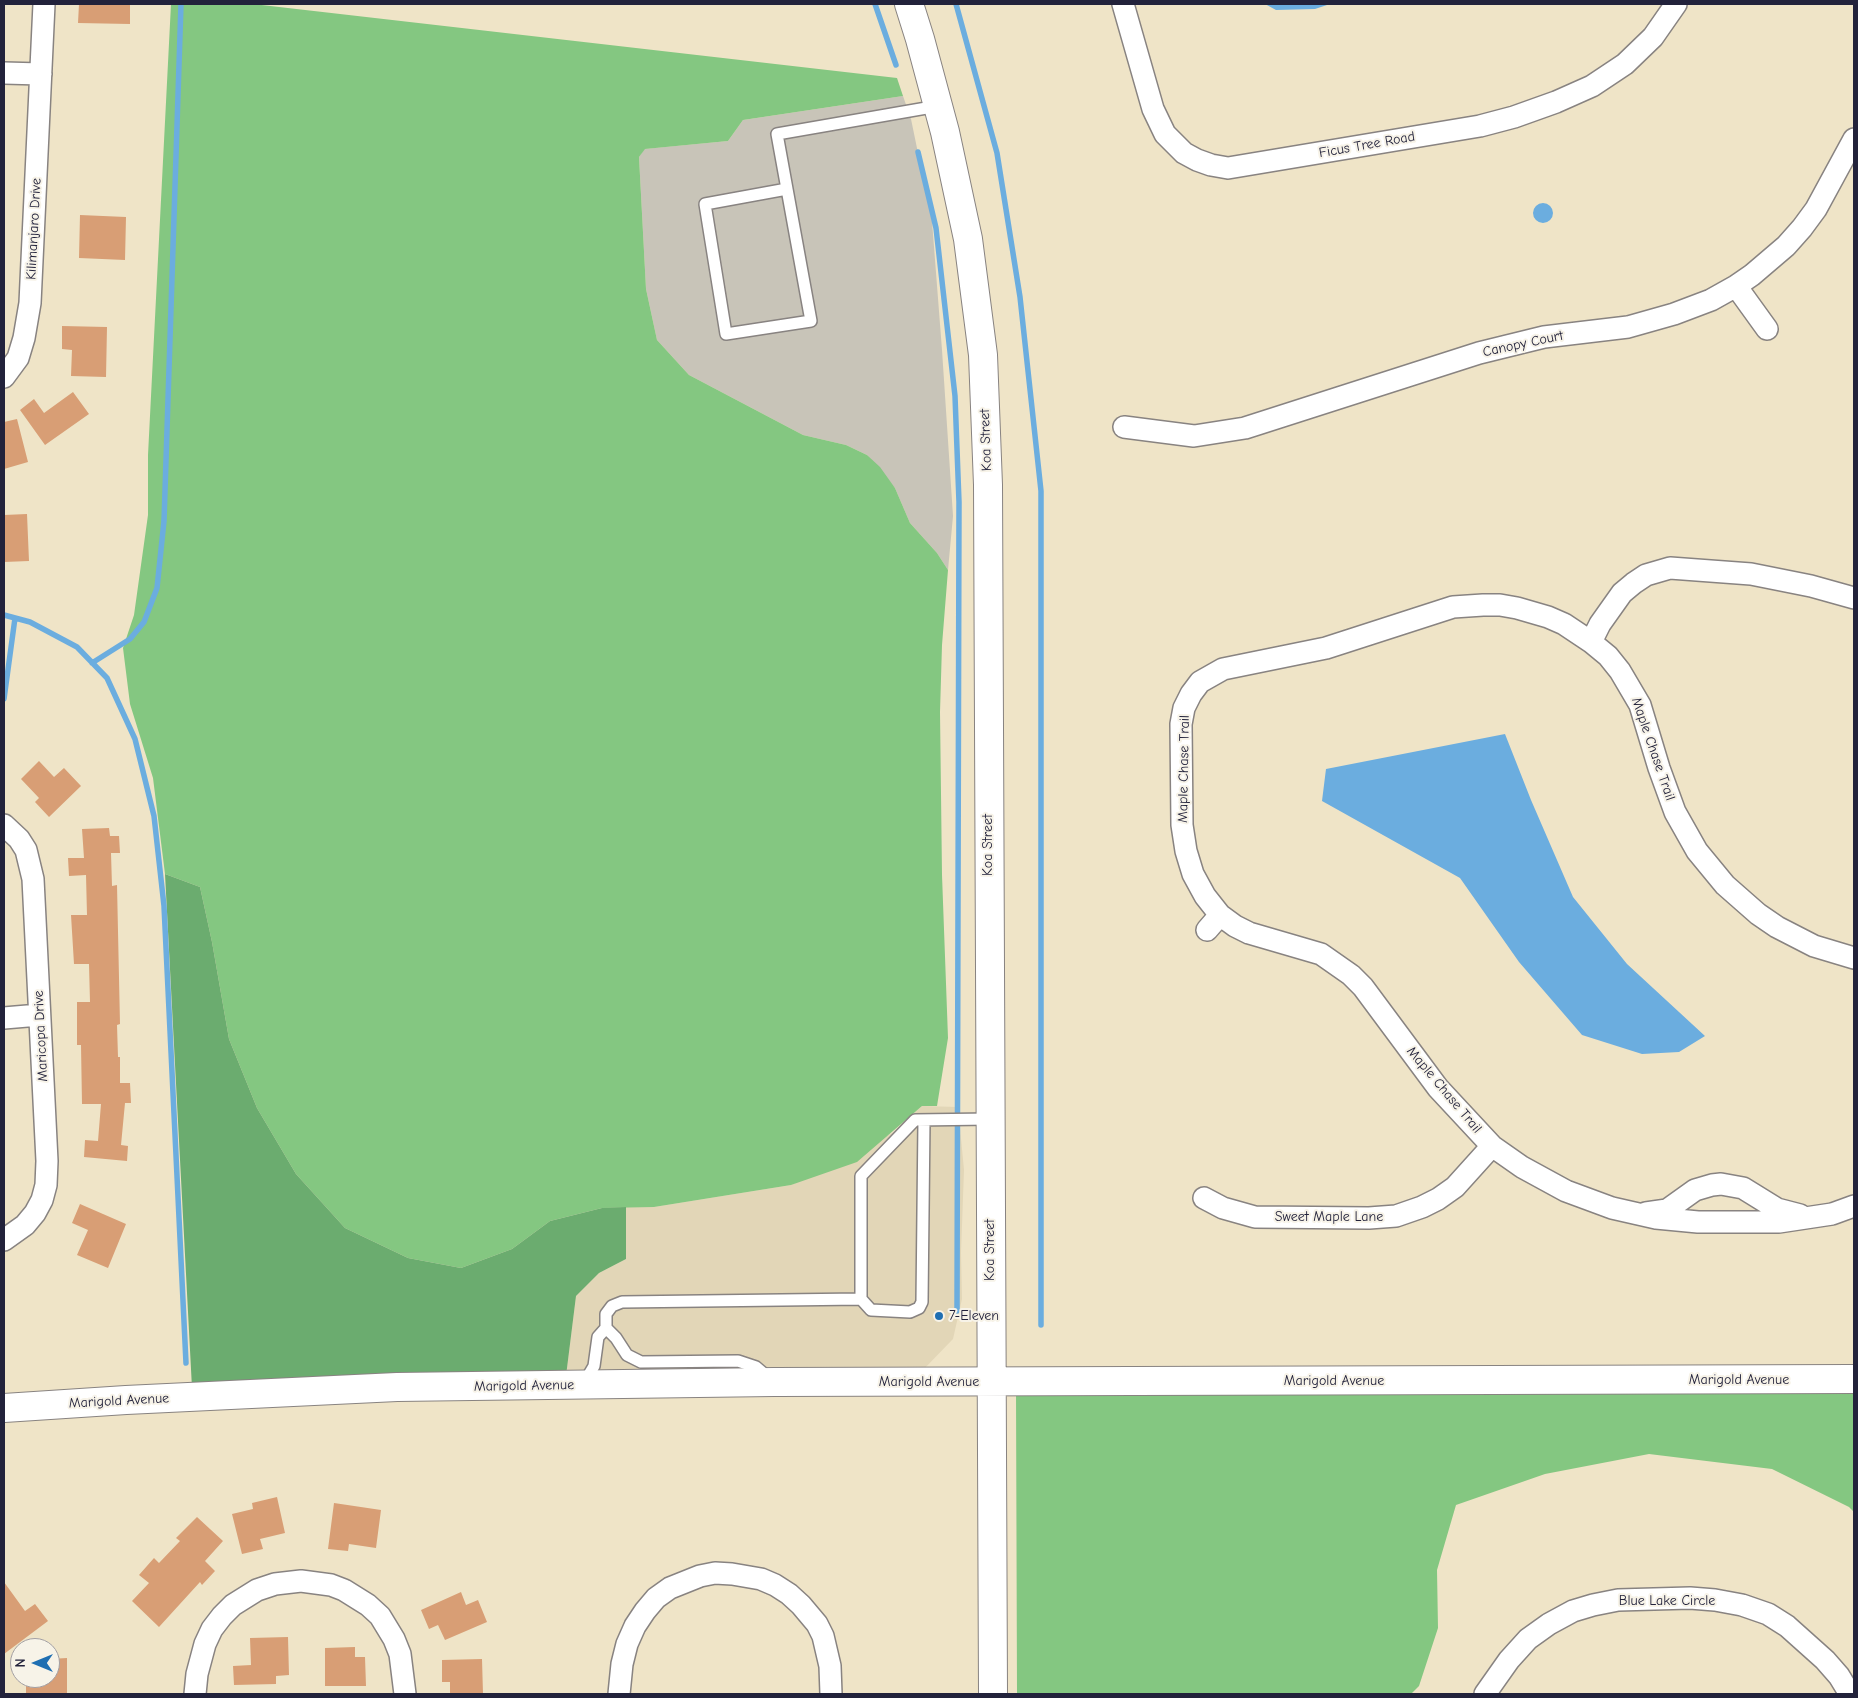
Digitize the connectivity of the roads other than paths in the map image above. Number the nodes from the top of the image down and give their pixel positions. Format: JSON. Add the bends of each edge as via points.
{"nodes":[{"id":1,"x":44,"y":4,"type":"edge"},
{"id":2,"x":909,"y":4,"type":"edge"},
{"id":3,"x":1123,"y":4,"type":"edge"},
{"id":4,"x":1676,"y":4,"type":"edge"},
{"id":5,"x":4,"y":73,"type":"edge"},
{"id":6,"x":41,"y":74,"type":"junction"},
{"id":7,"x":938,"y":106,"type":"junction"},
{"id":8,"x":1854,"y":139,"type":"edge"},
{"id":9,"x":787,"y":189,"type":"junction"},
{"id":10,"x":1736,"y":286,"type":"junction"},
{"id":11,"x":1767,"y":329,"type":"dead end"},
{"id":12,"x":4,"y":377,"type":"edge"},
{"id":13,"x":1124,"y":427,"type":"dead end"},
{"id":14,"x":1854,"y":598,"type":"edge"},
{"id":15,"x":1591,"y":642,"type":"junction"},
{"id":16,"x":4,"y":824,"type":"edge"},
{"id":17,"x":1854,"y":958,"type":"edge"},
{"id":18,"x":39,"y":1015,"type":"junction"},
{"id":19,"x":4,"y":1018,"type":"edge"},
{"id":20,"x":990,"y":1119,"type":"junction"},
{"id":21,"x":924,"y":1120,"type":"junction"},
{"id":22,"x":1492,"y":1146,"type":"junction"},
{"id":23,"x":1204,"y":1198,"type":"dead end"},
{"id":24,"x":1854,"y":1206,"type":"edge"},
{"id":25,"x":1636,"y":1214,"type":"junction"},
{"id":26,"x":1814,"y":1217,"type":"junction"},
{"id":27,"x":4,"y":1240,"type":"edge"},
{"id":28,"x":861,"y":1299,"type":"junction"},
{"id":29,"x":606,"y":1328,"type":"junction"},
{"id":30,"x":1854,"y":1379,"type":"edge"},
{"id":31,"x":774,"y":1382,"type":"junction"},
{"id":32,"x":991,"y":1382,"type":"junction"},
{"id":33,"x":582,"y":1385,"type":"junction"},
{"id":34,"x":4,"y":1408,"type":"edge"},
{"id":35,"x":195,"y":1694,"type":"edge"},
{"id":36,"x":405,"y":1694,"type":"edge"},
{"id":37,"x":620,"y":1694,"type":"edge"},
{"id":38,"x":831,"y":1694,"type":"edge"},
{"id":39,"x":993,"y":1694,"type":"edge"},
{"id":40,"x":1485,"y":1694,"type":"edge"},
{"id":41,"x":1850,"y":1694,"type":"edge"}],
"edges":[{"from":1,"to":6,"type":"street","name":"Kilimanjaro Drive"},
{"from":2,"to":7,"type":"main road","name":"Koa Street"},
{"from":3,"to":4,"type":"street","name":"Ficus Tree Road","via":[[1153,109],[1165,134],[1184,153],[1211,165],[1228,168],[1480,126],[1556,102],[1592,86],[1625,64],[1653,37]]},
{"from":5,"to":6,"type":"street"},
{"from":6,"to":12,"type":"street","name":"Kilimanjaro Drive","via":[[30,303],[18,358]]},
{"from":7,"to":9,"type":"lane","via":[[777,134]]},
{"from":7,"to":20,"type":"main road","name":"Koa Street","via":[[968,239],[983,355],[988,495]]},
{"from":8,"to":10,"type":"street","name":"Canopy Court","via":[[1829,188],[1802,228]]},
{"from":9,"to":9,"type":"lane","via":[[811,321],[726,334],[704,204]]},
{"from":10,"to":11,"type":"street"},
{"from":10,"to":13,"type":"street","name":"Canopy Court","via":[[1674,314],[1628,327],[1544,338],[1479,353],[1245,428],[1194,436]]},
{"from":14,"to":15,"type":"street","via":[[1751,574],[1670,568],[1646,575],[1622,593]]},
{"from":15,"to":17,"type":"street","name":"Maple Chase Trail","via":[[1614,663],[1630,686],[1640,705],[1674,812],[1710,868],[1742,900],[1777,927],[1814,946]]},
{"from":15,"to":22,"type":"street","name":"Maple Chase Trail","via":[[1564,624],[1533,612],[1500,605],[1468,605],[1326,648],[1222,669],[1200,682],[1184,708],[1181,724],[1182,825],[1193,874],[1214,923],[1321,954],[1351,975],[1438,1088]]},
{"from":16,"to":18,"type":"street","name":"Maricopa Drive","via":[[19,839],[31,863]]},
{"from":18,"to":19,"type":"street"},
{"from":18,"to":27,"type":"street","name":"Maricopa Drive","via":[[48,1161],[46,1184],[35,1213]]},
{"from":20,"to":21,"type":"lane"},
{"from":20,"to":32,"type":"main road","name":"Koa Street"},
{"from":21,"to":28,"type":"lane","via":[[915,1120],[861,1176]]},
{"from":21,"to":28,"type":"lane","via":[[922,1302],[919,1308],[910,1312],[871,1310]]},
{"from":22,"to":23,"type":"street","name":"Sweet Maple Lane","via":[[1455,1187],[1422,1207],[1396,1216],[1256,1217],[1233,1212]]},
{"from":22,"to":25,"type":"street","name":"Maple Chase Trail","via":[[1566,1191]]},
{"from":24,"to":26,"type":"street","name":"Maple Chase Trail"},
{"from":25,"to":26,"type":"street","name":"Maple Chase Trail","via":[[1698,1222],[1779,1222]]},
{"from":25,"to":26,"type":"street","via":[[1666,1210],[1695,1190],[1721,1184],[1743,1188],[1783,1211]]},
{"from":28,"to":29,"type":"lane","via":[[622,1302],[612,1306],[606,1314]]},
{"from":29,"to":31,"type":"lane","via":[[627,1355],[641,1362],[738,1361],[756,1367]]},
{"from":29,"to":33,"type":"lane","via":[[598,1337],[594,1366]]},
{"from":30,"to":32,"type":"main road","name":"Marigold Avenue"},
{"from":31,"to":32,"type":"main road","name":"Marigold Avenue"},
{"from":31,"to":33,"type":"main road","name":"Marigold Avenue"},
{"from":32,"to":39,"type":"main road","name":"Koa Street"},
{"from":33,"to":34,"type":"main road","name":"Marigold Avenue","via":[[397,1387]]},
{"from":35,"to":36,"type":"street","via":[[205,1644],[222,1616],[257,1590],[301,1581],[344,1590],[380,1616],[400,1654]]},
{"from":37,"to":38,"type":"street","via":[[627,1644],[645,1611],[670,1588],[716,1573],[760,1579],[775,1585],[801,1605],[823,1636],[830,1666]]},
{"from":40,"to":41,"type":"street","name":"Blue Lake Circle","via":[[1508,1660],[1528,1639],[1573,1611],[1618,1600],[1690,1598],[1742,1605],[1768,1614],[1787,1626],[1825,1660]]}]}
